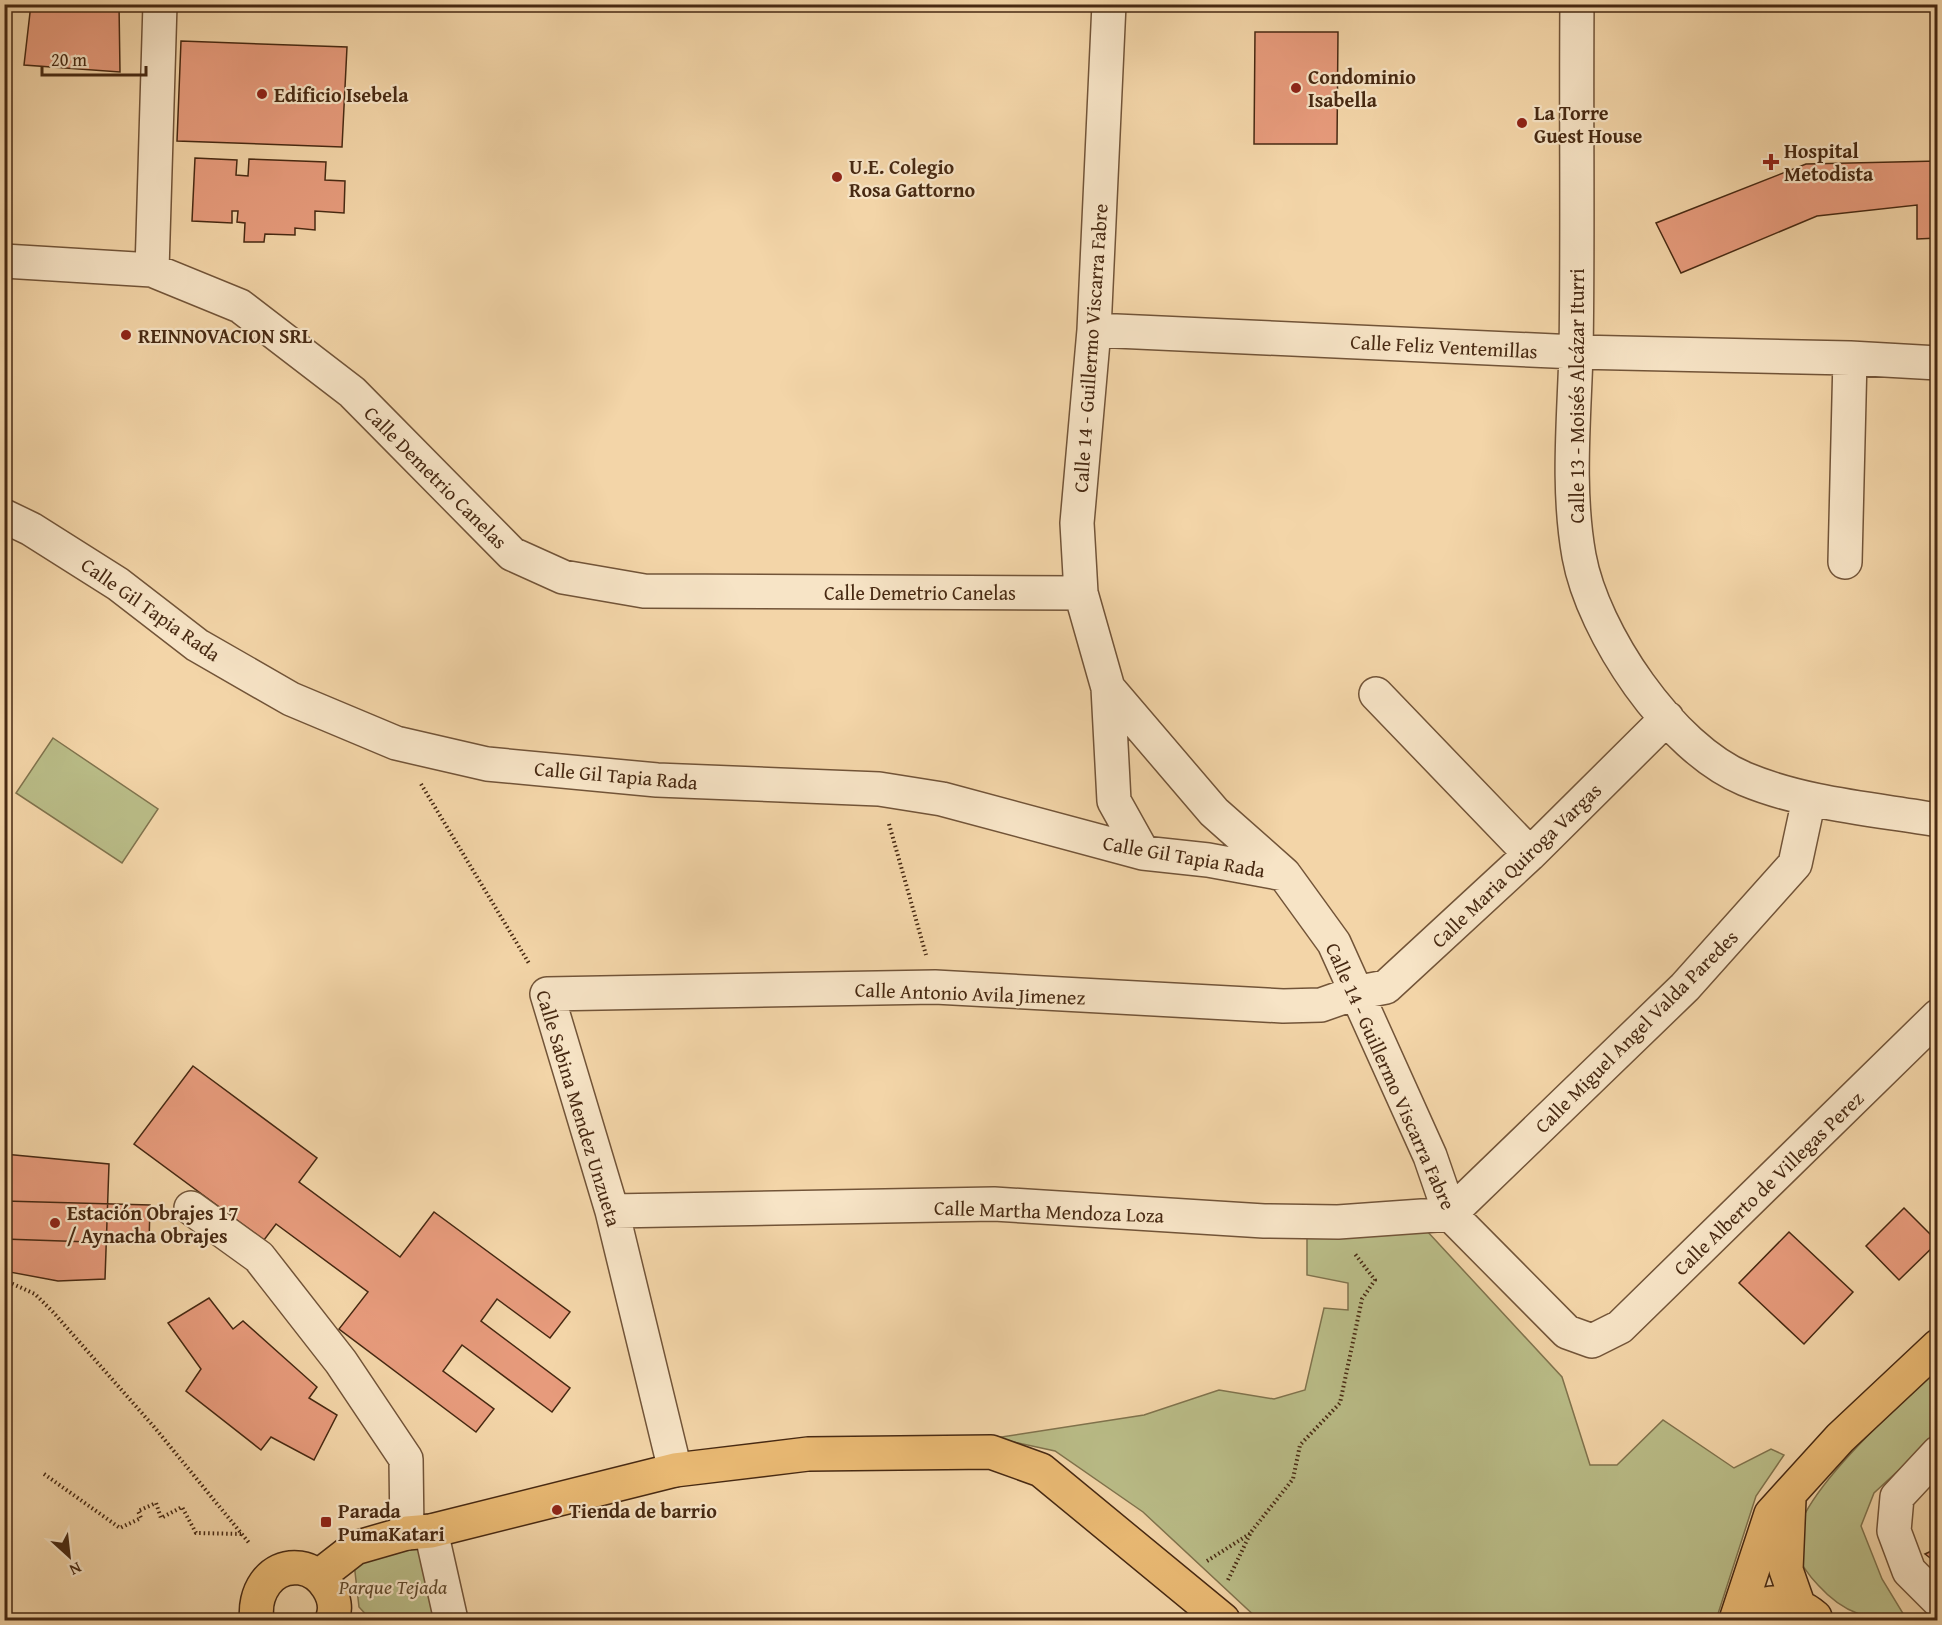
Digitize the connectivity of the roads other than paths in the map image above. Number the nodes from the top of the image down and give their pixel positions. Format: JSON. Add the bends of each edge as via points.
{"nodes":[{"id":1,"x":160,"y":4,"type":"edge"},
{"id":2,"x":1109,"y":4,"type":"edge"},
{"id":3,"x":1577,"y":4,"type":"edge"},
{"id":4,"x":4,"y":261,"type":"edge"},
{"id":5,"x":152,"y":270,"type":"junction"},
{"id":6,"x":1094,"y":330,"type":"junction"},
{"id":7,"x":1576,"y":352,"type":"junction"},
{"id":8,"x":1850,"y":358,"type":"junction"},
{"id":9,"x":1938,"y":363,"type":"edge"},
{"id":10,"x":4,"y":516,"type":"edge"},
{"id":11,"x":1845,"y":562,"type":"dead end"},
{"id":12,"x":1081,"y":593,"type":"junction"},
{"id":13,"x":1108,"y":688,"type":"junction"},
{"id":14,"x":1376,"y":694,"type":"dead end"},
{"id":15,"x":1667,"y":718,"type":"junction"},
{"id":16,"x":1809,"y":799,"type":"junction"},
{"id":17,"x":1938,"y":820,"type":"edge"},
{"id":18,"x":1143,"y":853,"type":"junction"},
{"id":19,"x":1530,"y":854,"type":"junction"},
{"id":20,"x":1284,"y":874,"type":"junction"},
{"id":21,"x":1355,"y":993,"type":"junction"},
{"id":22,"x":547,"y":994,"type":"joint"},
{"id":23,"x":1938,"y":1016,"type":"edge"},
{"id":24,"x":191,"y":1208,"type":"dead end"},
{"id":25,"x":612,"y":1211,"type":"junction"},
{"id":26,"x":1450,"y":1214,"type":"junction"},
{"id":27,"x":1592,"y":1341,"type":"joint"},
{"id":28,"x":1938,"y":1346,"type":"edge"},
{"id":29,"x":1938,"y":1453,"type":"edge"},
{"id":30,"x":675,"y":1470,"type":"junction"},
{"id":31,"x":1790,"y":1491,"type":"junction"},
{"id":32,"x":419,"y":1532,"type":"junction"},
{"id":33,"x":319,"y":1576,"type":"junction"},
{"id":34,"x":1938,"y":1600,"type":"edge"},
{"id":35,"x":1809,"y":1614,"type":"edge"},
{"id":36,"x":1217,"y":1616,"type":"edge"},
{"id":37,"x":257,"y":1620,"type":"edge"},
{"id":38,"x":332,"y":1620,"type":"edge"},
{"id":39,"x":451,"y":1620,"type":"edge"},
{"id":40,"x":1738,"y":1620,"type":"edge"}],
"edges":[{"from":1,"to":5,"type":"street"},
{"from":2,"to":6,"type":"street","name":"Calle 14 - Guillermo Viscarra Fabre"},
{"from":3,"to":7,"type":"street","name":"Calle 13 - Moisés Alcázar Iturri"},
{"from":4,"to":5,"type":"street","name":"Calle Demetrio Canelas"},
{"from":5,"to":12,"type":"street","name":"Calle Demetrio Canelas","via":[[240,306],[352,392],[512,554],[563,577],[644,591]]},
{"from":6,"to":7,"type":"street","name":"Calle Feliz Ventemillas"},
{"from":6,"to":12,"type":"street","name":"Calle 14 - Guillermo Viscarra Fabre","via":[[1077,523]]},
{"from":7,"to":8,"type":"street","name":"Calle Feliz Ventemillas"},
{"from":7,"to":15,"type":"street","name":"Calle 13 - Moisés Alcázar Iturri","via":[[1572,471],[1580,558],[1591,598],[1610,641],[1639,687]]},
{"from":8,"to":9,"type":"street","name":"Calle Feliz Ventemillas"},
{"from":8,"to":11,"type":"street"},
{"from":10,"to":18,"type":"street","name":"Calle Gil Tapia Rada","via":[[118,584],[197,645],[291,699],[396,742],[498,765],[657,780],[879,789],[942,799]]},
{"from":12,"to":13,"type":"street","name":"Calle 14 - Guillermo Viscarra Fabre"},
{"from":13,"to":18,"type":"street","name":"Calle 14 - Guillermo Viscarra Fabre","via":[[1114,801]]},
{"from":13,"to":20,"type":"street","name":"Calle 14 - Guillermo Viscarra Fabre","via":[[1214,812]]},
{"from":14,"to":19,"type":"street"},
{"from":15,"to":16,"type":"street","name":"Calle 13 - Moisés Alcázar Iturri","via":[[1701,752],[1743,778]]},
{"from":15,"to":19,"type":"street","name":"Calle Maria Quiroga Vargas"},
{"from":16,"to":17,"type":"street","name":"Calle 13 - Moisés Alcázar Iturri"},
{"from":16,"to":26,"type":"street","name":"Calle Miguel Angel Valda Paredes","via":[[1795,864],[1685,987]]},
{"from":18,"to":20,"type":"street","name":"Calle Gil Tapia Rada"},
{"from":19,"to":21,"type":"street","name":"Calle Maria Quiroga Vargas","via":[[1386,987]]},
{"from":20,"to":21,"type":"street","name":"Calle 14 - Guillermo Viscarra Fabre","via":[[1334,943]]},
{"from":21,"to":22,"type":"street","name":"Calle Antonio Avila Jimenez","via":[[1321,1005],[1283,1006],[935,987]]},
{"from":21,"to":26,"type":"street","name":"Calle 14 - Guillermo Viscarra Fabre","via":[[1426,1147]]},
{"from":22,"to":25,"type":"street","name":"Calle Sabina Mendez Unzueta"},
{"from":23,"to":27,"type":"street","name":"Calle Alberto de Villegas Perez","via":[[1620,1327]]},
{"from":24,"to":32,"type":"street","via":[[259,1257],[341,1362],[406,1458]]},
{"from":25,"to":26,"type":"street","name":"Calle Martha Mendoza Loza","via":[[994,1204],[1338,1222]]},
{"from":25,"to":30,"type":"street","name":"Calle Sabina Mendez Unzueta"},
{"from":26,"to":27,"type":"street","name":"Calle 14 - Guillermo Viscarra Fabre","via":[[1567,1332]]},
{"from":28,"to":31,"type":"main road"},
{"from":29,"to":34,"type":"street","via":[[1897,1497],[1894,1531],[1909,1570]]},
{"from":30,"to":32,"type":"main road"},
{"from":30,"to":36,"type":"main road","via":[[808,1454],[991,1452],[1041,1470]]},
{"from":31,"to":35,"type":"main road","via":[[1786,1570]]},
{"from":31,"to":40,"type":"main road","via":[[1771,1514]]},
{"from":32,"to":33,"type":"main road","via":[[355,1548]]},
{"from":32,"to":39,"type":"street"},
{"from":33,"to":37,"type":"main road","via":[[299,1568],[278,1572],[262,1585],[255,1605]]},
{"from":33,"to":38,"type":"main road","via":[[332,1593]]},
{"from":35,"to":40,"type":"main road","via":[[1782,1602],[1764,1604]]}]}
